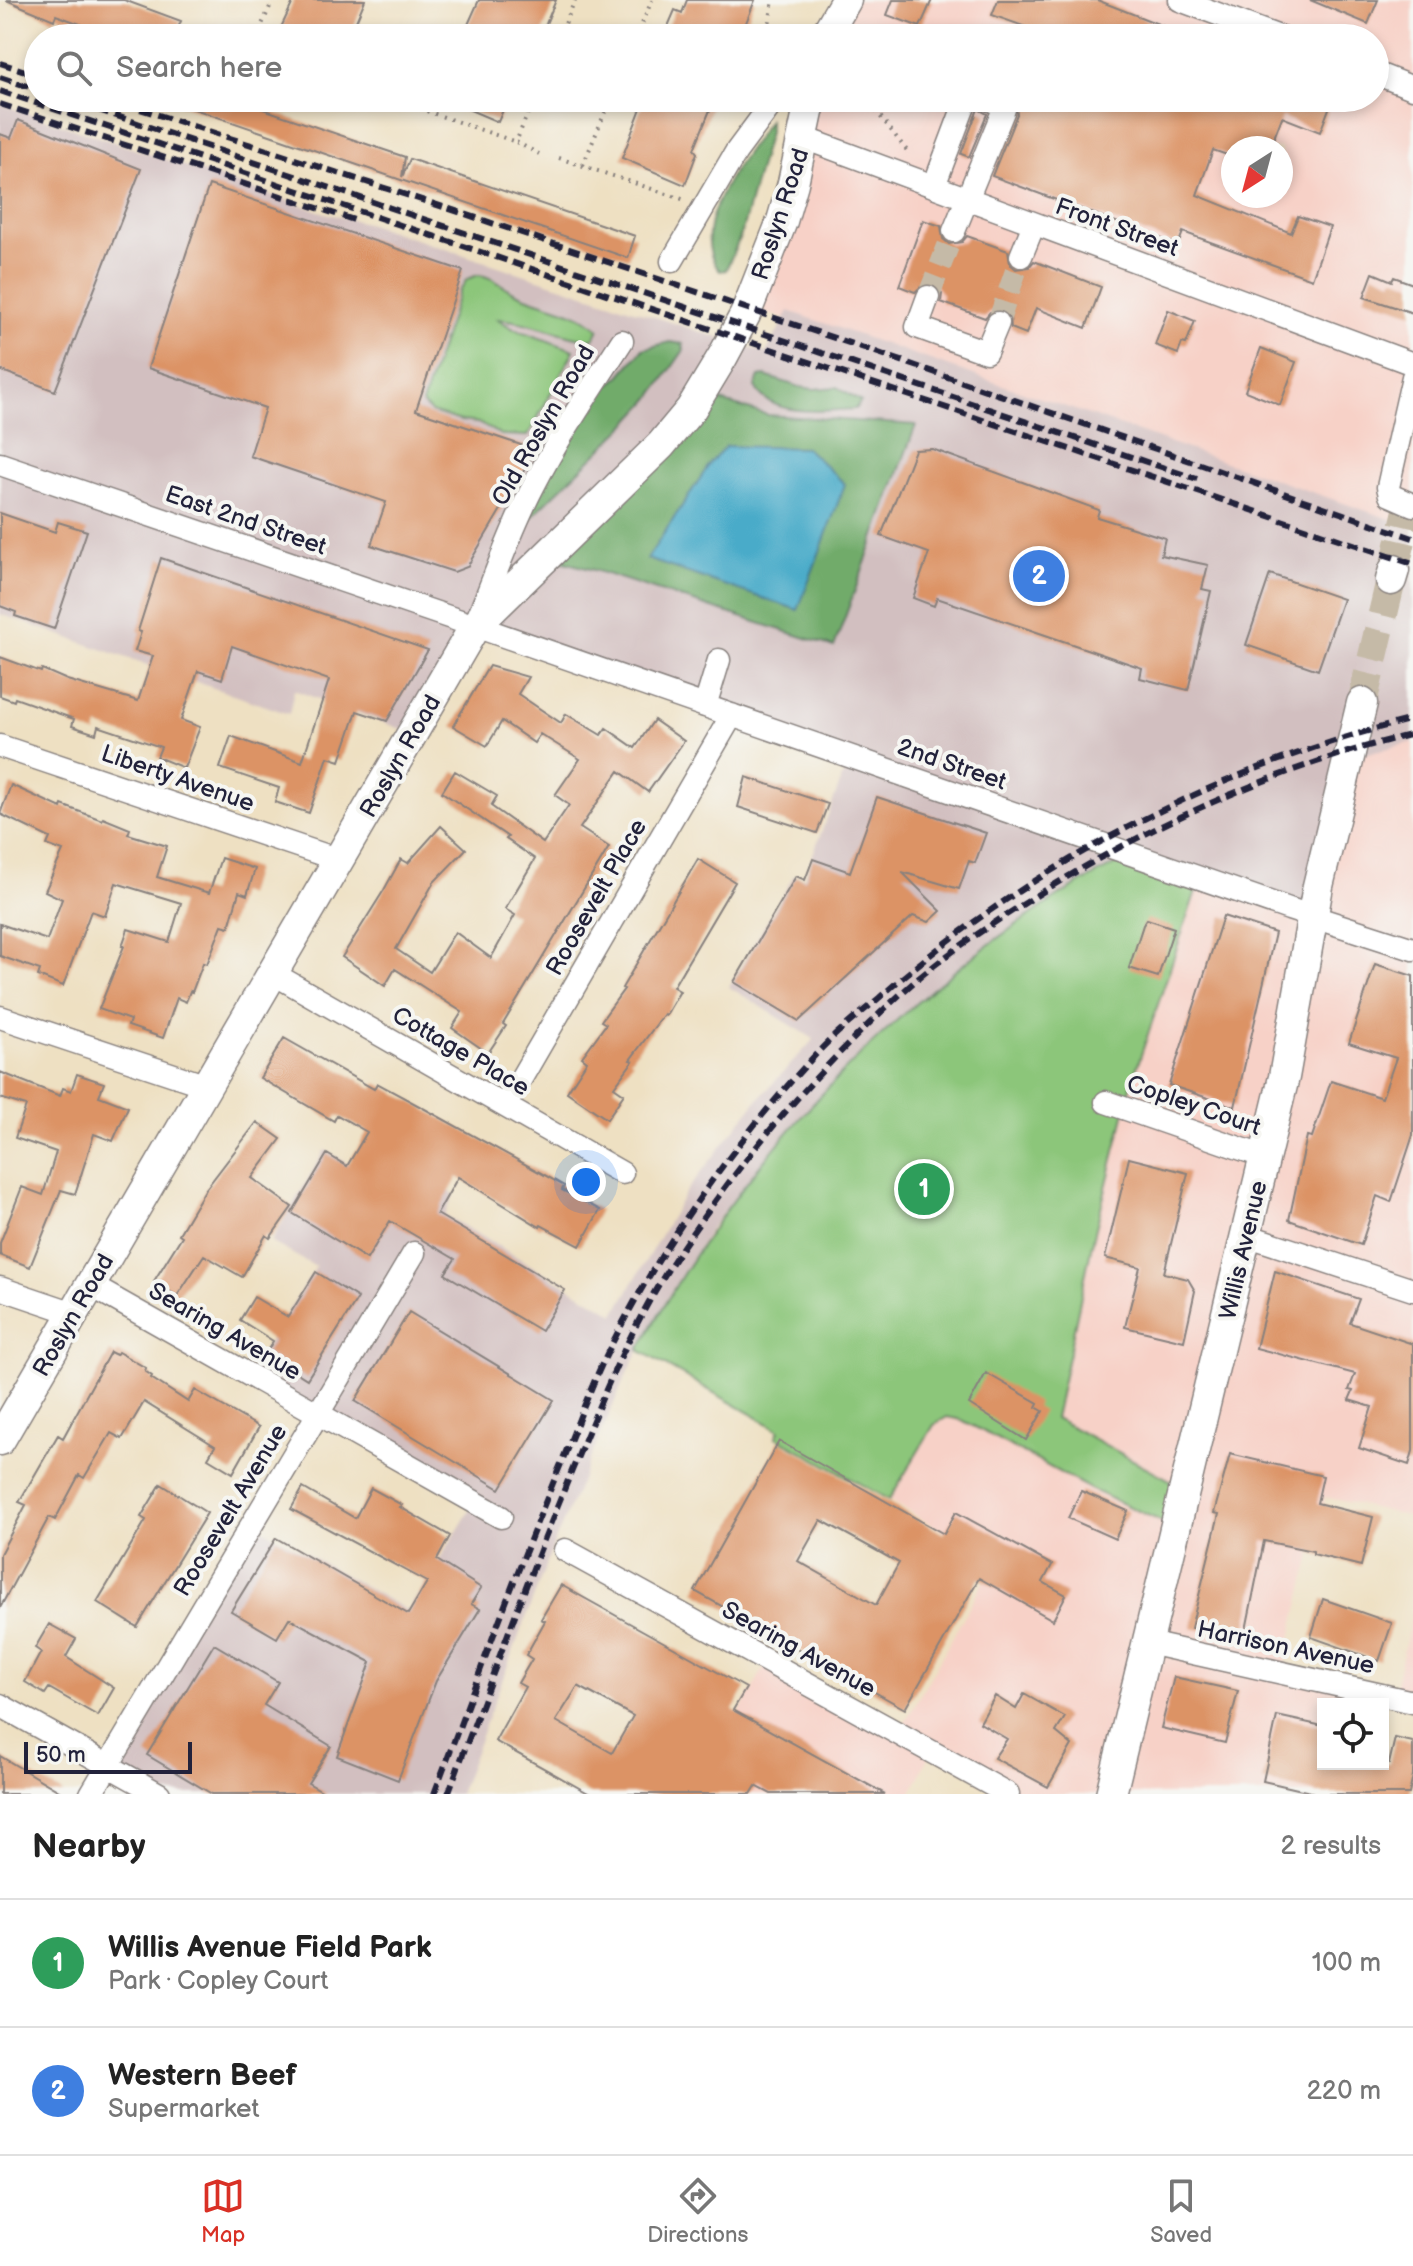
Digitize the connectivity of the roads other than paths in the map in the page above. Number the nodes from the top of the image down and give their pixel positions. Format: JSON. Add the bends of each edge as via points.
{"nodes":[{"id":1,"x":824,"y":0,"type":"edge"},
{"id":2,"x":846,"y":0,"type":"edge"},
{"id":3,"x":1180,"y":0,"type":"edge"},
{"id":4,"x":823,"y":24,"type":"edge"},
{"id":5,"x":831,"y":24,"type":"edge"},
{"id":6,"x":1244,"y":24,"type":"edge"},
{"id":7,"x":1389,"y":79,"type":"edge"},
{"id":8,"x":1413,"y":88,"type":"edge"},
{"id":9,"x":766,"y":112,"type":"edge"},
{"id":10,"x":809,"y":112,"type":"edge"},
{"id":11,"x":962,"y":112,"type":"edge"},
{"id":12,"x":1003,"y":112,"type":"edge"},
{"id":13,"x":804,"y":138,"type":"junction"},
{"id":14,"x":934,"y":186,"type":"junction"},
{"id":15,"x":967,"y":199,"type":"junction"},
{"id":16,"x":1034,"y":224,"type":"junction"},
{"id":17,"x":954,"y":231,"type":"tunnel mouth"},
{"id":18,"x":1021,"y":256,"type":"tunnel mouth"},
{"id":19,"x":672,"y":261,"type":"dead end"},
{"id":20,"x":928,"y":297,"type":"tunnel mouth"},
{"id":21,"x":998,"y":323,"type":"tunnel mouth"},
{"id":22,"x":622,"y":341,"type":"dead end"},
{"id":23,"x":1413,"y":364,"type":"edge"},
{"id":24,"x":1413,"y":377,"type":"edge"},
{"id":25,"x":0,"y":464,"type":"edge"},
{"id":26,"x":1413,"y":505,"type":"edge"},
{"id":27,"x":475,"y":626,"type":"junction"},
{"id":28,"x":719,"y":660,"type":"dead end"},
{"id":29,"x":1362,"y":703,"type":"tunnel mouth"},
{"id":30,"x":705,"y":706,"type":"junction"},
{"id":31,"x":732,"y":715,"type":"junction"},
{"id":32,"x":0,"y":746,"type":"edge"},
{"id":33,"x":339,"y":860,"type":"junction"},
{"id":34,"x":1312,"y":917,"type":"junction"},
{"id":35,"x":1413,"y":949,"type":"edge"},
{"id":36,"x":274,"y":974,"type":"junction"},
{"id":37,"x":0,"y":1017,"type":"edge"},
{"id":38,"x":207,"y":1086,"type":"junction"},
{"id":39,"x":1106,"y":1102,"type":"dead end"},
{"id":40,"x":505,"y":1106,"type":"junction"},
{"id":41,"x":1265,"y":1157,"type":"junction"},
{"id":42,"x":622,"y":1173,"type":"dead end"},
{"id":43,"x":1246,"y":1235,"type":"junction"},
{"id":44,"x":414,"y":1253,"type":"dead end"},
{"id":45,"x":90,"y":1285,"type":"junction"},
{"id":46,"x":0,"y":1288,"type":"edge"},
{"id":47,"x":1413,"y":1290,"type":"edge"},
{"id":48,"x":74,"y":1313,"type":"junction"},
{"id":49,"x":317,"y":1413,"type":"junction"},
{"id":50,"x":0,"y":1440,"type":"edge"},
{"id":51,"x":501,"y":1517,"type":"dead end"},
{"id":52,"x":565,"y":1550,"type":"dead end"},
{"id":53,"x":1148,"y":1643,"type":"junction"},
{"id":54,"x":1413,"y":1702,"type":"edge"},
{"id":55,"x":0,"y":1705,"type":"edge"},
{"id":56,"x":108,"y":1766,"type":"junction"},
{"id":57,"x":91,"y":1794,"type":"edge"},
{"id":58,"x":159,"y":1794,"type":"edge"},
{"id":59,"x":1008,"y":1794,"type":"edge"},
{"id":60,"x":1111,"y":1794,"type":"edge"}],
"edges":[{"from":1,"to":4,"type":"main road"},
{"from":2,"to":5,"type":"main road"},
{"from":3,"to":6,"type":"street"},
{"from":7,"to":8,"type":"street"},
{"from":9,"to":19,"type":"street"},
{"from":10,"to":13,"type":"main road","name":"Roslyn Road"},
{"from":11,"to":14,"type":"street"},
{"from":12,"to":15,"type":"street"},
{"from":13,"to":14,"type":"street","name":"Front Street"},
{"from":13,"to":27,"type":"main road","name":"Roslyn Road","via":[[782,221],[755,292],[700,395],[661,445]]},
{"from":14,"to":15,"type":"street","name":"Front Street"},
{"from":15,"to":16,"type":"street","name":"Front Street"},
{"from":15,"to":17,"type":"street"},
{"from":16,"to":18,"type":"street"},
{"from":16,"to":23,"type":"street","name":"Front Street"},
{"from":20,"to":21,"type":"street","via":[[917,327],[986,352]]},
{"from":22,"to":27,"type":"street","name":"Old Roslyn Road","via":[[533,486]]},
{"from":24,"to":26,"type":"street","via":[[1388,487],[1390,495]]},
{"from":25,"to":27,"type":"street","name":"East 2nd Street"},
{"from":27,"to":30,"type":"street","name":"2nd Street"},
{"from":27,"to":33,"type":"main road","name":"Roslyn Road"},
{"from":28,"to":30,"type":"street"},
{"from":29,"to":34,"type":"main road","name":"Willis Avenue"},
{"from":30,"to":31,"type":"street","name":"2nd Street"},
{"from":31,"to":34,"type":"street","name":"2nd Street"},
{"from":31,"to":40,"type":"street","name":"Roosevelt Place"},
{"from":32,"to":33,"type":"street","name":"Liberty Avenue"},
{"from":33,"to":36,"type":"main road","name":"Roslyn Road"},
{"from":34,"to":35,"type":"street","name":"2nd Street"},
{"from":34,"to":41,"type":"main road","name":"Willis Avenue"},
{"from":36,"to":38,"type":"main road","name":"Roslyn Road"},
{"from":36,"to":40,"type":"street","name":"Cottage Place"},
{"from":37,"to":38,"type":"street"},
{"from":38,"to":45,"type":"main road","name":"Roslyn Road"},
{"from":39,"to":41,"type":"street","name":"Copley Court"},
{"from":40,"to":42,"type":"street","name":"Cottage Place"},
{"from":41,"to":43,"type":"main road","name":"Willis Avenue"},
{"from":43,"to":47,"type":"street"},
{"from":43,"to":53,"type":"main road","name":"Willis Avenue"},
{"from":44,"to":49,"type":"street","name":"Roosevelt Avenue"},
{"from":45,"to":48,"type":"main road","name":"Roslyn Road"},
{"from":45,"to":49,"type":"street","name":"Searing Avenue"},
{"from":46,"to":48,"type":"street"},
{"from":48,"to":50,"type":"main road","name":"Roslyn Road"},
{"from":49,"to":51,"type":"street","name":"Searing Avenue"},
{"from":49,"to":56,"type":"street","name":"Roosevelt Avenue"},
{"from":52,"to":59,"type":"street","name":"Searing Avenue"},
{"from":53,"to":54,"type":"street","name":"Harrison Avenue"},
{"from":53,"to":60,"type":"main road","name":"Willis Avenue"},
{"from":55,"to":56,"type":"street"},
{"from":56,"to":57,"type":"street","name":"Roosevelt Avenue"},
{"from":56,"to":58,"type":"street"}]}
